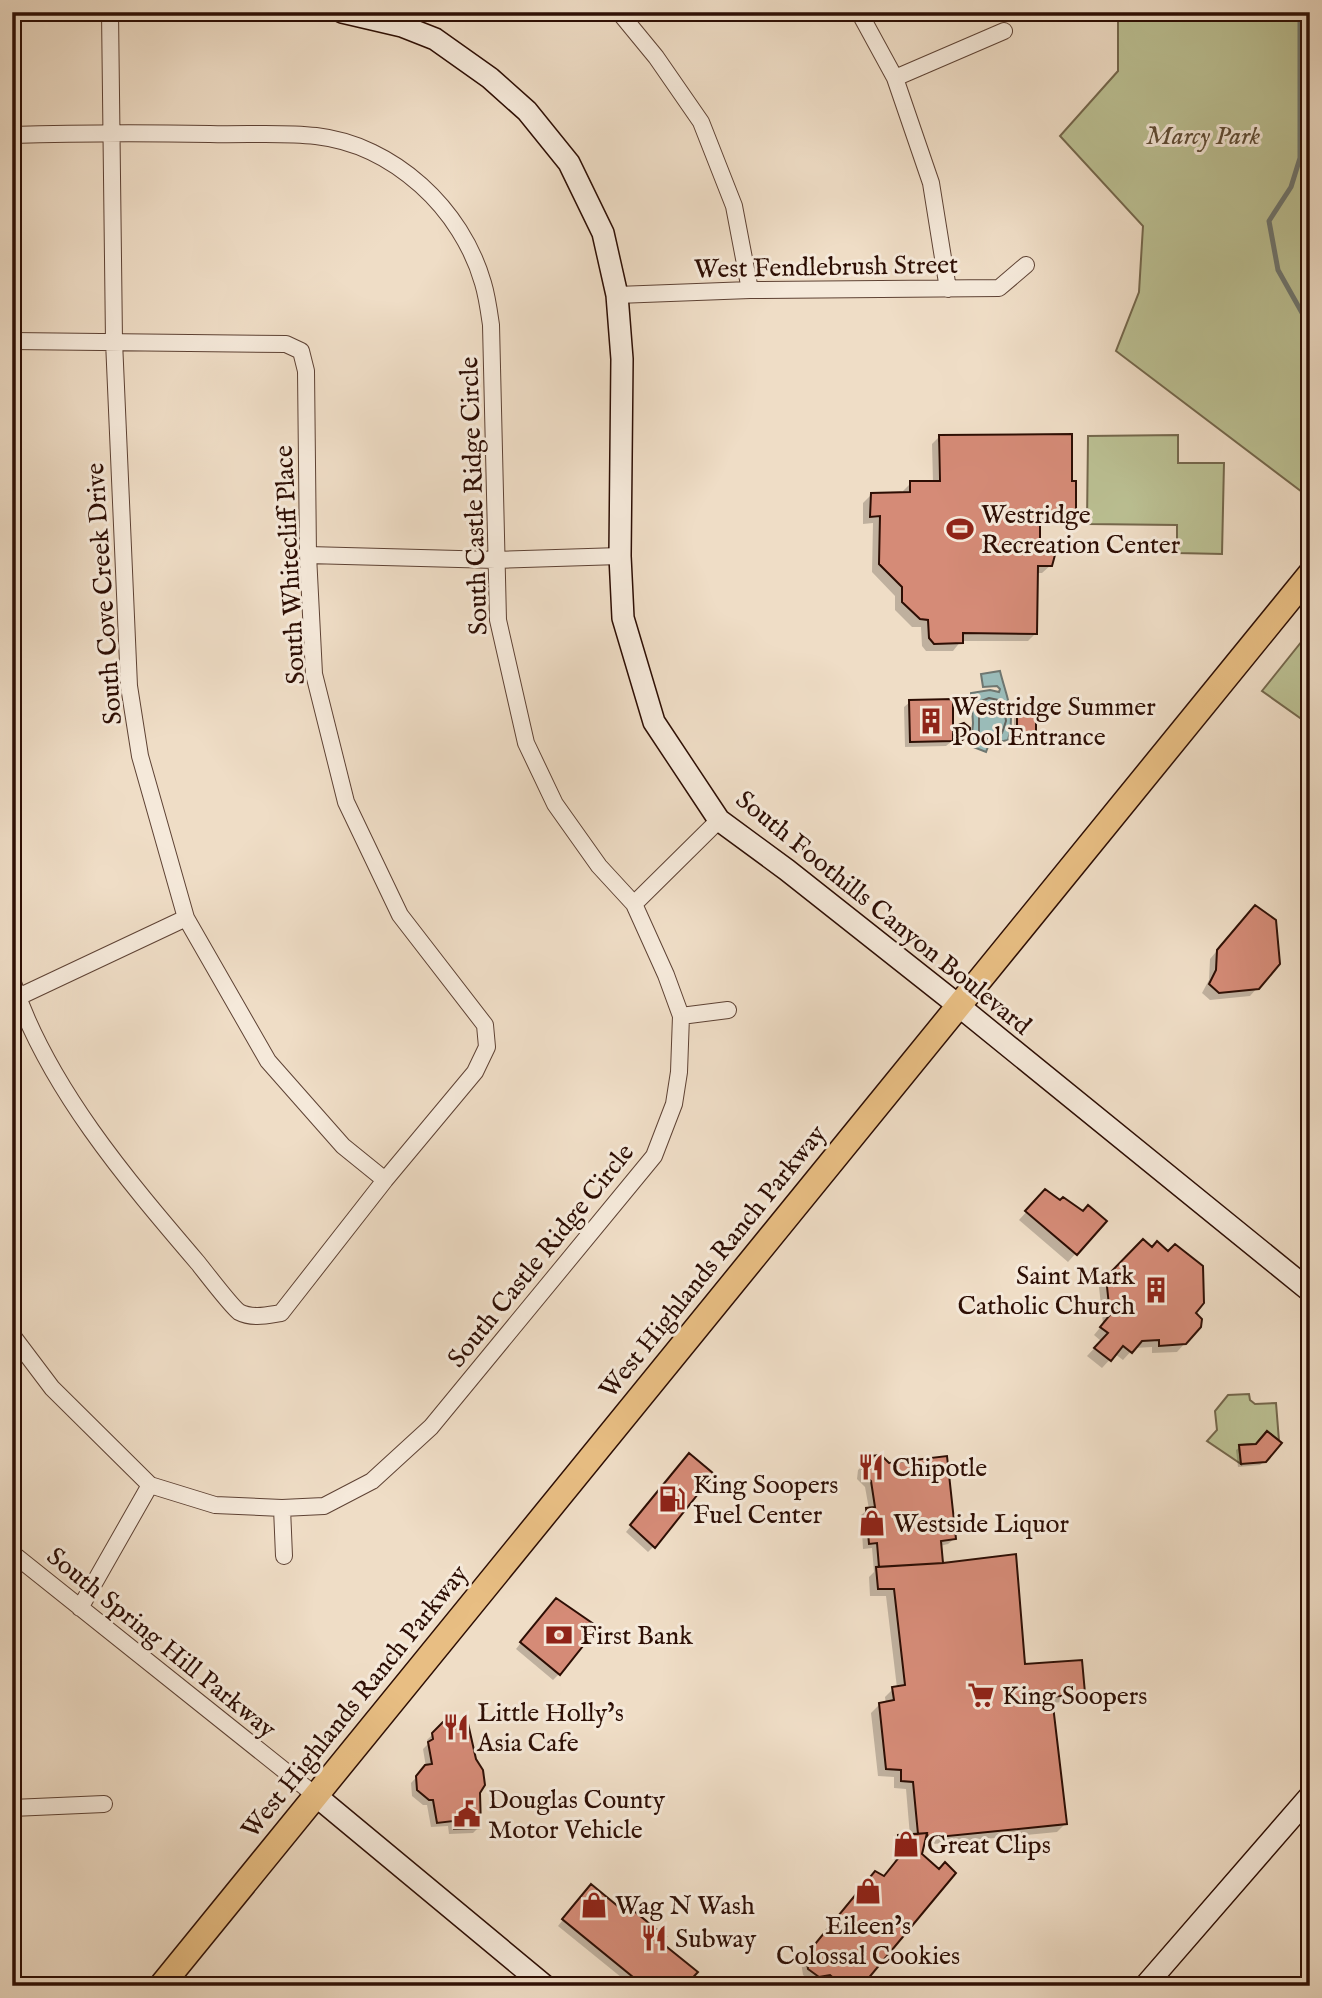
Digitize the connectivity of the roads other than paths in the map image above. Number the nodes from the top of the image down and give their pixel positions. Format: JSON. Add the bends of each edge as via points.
{"nodes":[{"id":1,"x":110,"y":12,"type":"edge"},
{"id":2,"x":342,"y":12,"type":"edge"},
{"id":3,"x":619,"y":12,"type":"edge"},
{"id":4,"x":859,"y":12,"type":"edge"},
{"id":5,"x":1004,"y":31,"type":"dead end"},
{"id":6,"x":895,"y":78,"type":"junction"},
{"id":7,"x":111,"y":133,"type":"junction"},
{"id":8,"x":12,"y":135,"type":"edge"},
{"id":9,"x":1026,"y":265,"type":"dead end"},
{"id":10,"x":948,"y":289,"type":"junction"},
{"id":11,"x":750,"y":290,"type":"junction"},
{"id":12,"x":618,"y":295,"type":"junction"},
{"id":13,"x":12,"y":341,"type":"edge"},
{"id":14,"x":114,"y":341,"type":"junction"},
{"id":15,"x":308,"y":555,"type":"junction"},
{"id":16,"x":620,"y":556,"type":"junction"},
{"id":17,"x":496,"y":560,"type":"junction"},
{"id":18,"x":1310,"y":574,"type":"edge"},
{"id":19,"x":719,"y":820,"type":"junction"},
{"id":20,"x":634,"y":904,"type":"junction"},
{"id":21,"x":186,"y":918,"type":"junction"},
{"id":22,"x":12,"y":980,"type":"edge"},
{"id":23,"x":15,"y":998,"type":"edge"},
{"id":24,"x":959,"y":1006,"type":"junction"},
{"id":25,"x":728,"y":1010,"type":"dead end"},
{"id":26,"x":681,"y":1016,"type":"junction"},
{"id":27,"x":385,"y":1180,"type":"junction"},
{"id":28,"x":1310,"y":1291,"type":"edge"},
{"id":29,"x":12,"y":1335,"type":"edge"},
{"id":30,"x":150,"y":1485,"type":"junction"},
{"id":31,"x":282,"y":1508,"type":"junction"},
{"id":32,"x":12,"y":1553,"type":"edge"},
{"id":33,"x":284,"y":1556,"type":"dead end"},
{"id":34,"x":80,"y":1608,"type":"junction"},
{"id":35,"x":315,"y":1795,"type":"junction"},
{"id":36,"x":1310,"y":1796,"type":"edge"},
{"id":37,"x":104,"y":1804,"type":"dead end"},
{"id":38,"x":12,"y":1808,"type":"edge"},
{"id":39,"x":161,"y":1986,"type":"edge"},
{"id":40,"x":545,"y":1986,"type":"edge"},
{"id":41,"x":1145,"y":1986,"type":"edge"}],
"edges":[{"from":1,"to":7,"type":"street","name":"South Cove Creek Drive"},
{"from":2,"to":12,"type":"street","name":"South Foothills Canyon Boulevard","via":[[435,39],[527,111],[569,163],[603,233]]},
{"from":3,"to":11,"type":"street","via":[[701,122],[734,206]]},
{"from":4,"to":6,"type":"street"},
{"from":5,"to":6,"type":"street"},
{"from":6,"to":10,"type":"street","via":[[931,183]]},
{"from":7,"to":8,"type":"street","name":"South Castle Ridge Circle"},
{"from":7,"to":14,"type":"street","name":"South Cove Creek Drive"},
{"from":7,"to":17,"type":"street","name":"South Castle Ridge Circle","via":[[318,136],[367,150],[410,175],[445,208],[483,282],[491,325]]},
{"from":9,"to":10,"type":"street","name":"West Fendlebrush Street","via":[[999,288]]},
{"from":10,"to":11,"type":"street","name":"West Fendlebrush Street"},
{"from":11,"to":12,"type":"street","name":"West Fendlebrush Street"},
{"from":12,"to":16,"type":"street","name":"South Foothills Canyon Boulevard","via":[[622,359]]},
{"from":13,"to":14,"type":"street"},
{"from":14,"to":15,"type":"street","name":"South Whitecliff Place","via":[[286,344],[301,351],[306,371]]},
{"from":14,"to":21,"type":"street","name":"South Cove Creek Drive","via":[[129,686],[140,757]]},
{"from":15,"to":17,"type":"street"},
{"from":15,"to":27,"type":"street","name":"South Whitecliff Place","via":[[314,674],[346,802],[400,915],[485,1025],[487,1047],[475,1072]]},
{"from":16,"to":17,"type":"street"},
{"from":16,"to":19,"type":"street","name":"South Foothills Canyon Boulevard","via":[[623,618],[654,722]]},
{"from":17,"to":20,"type":"street","name":"South Castle Ridge Circle","via":[[498,620],[526,743],[555,804],[598,866]]},
{"from":18,"to":24,"type":"main road","name":"West Highlands Ranch Parkway"},
{"from":19,"to":20,"type":"street"},
{"from":19,"to":24,"type":"street","name":"South Foothills Canyon Boulevard"},
{"from":20,"to":26,"type":"street","name":"South Castle Ridge Circle"},
{"from":21,"to":23,"type":"street"},
{"from":21,"to":27,"type":"street","name":"South Cove Creek Drive","via":[[268,1061],[342,1146]]},
{"from":22,"to":23,"type":"street"},
{"from":23,"to":27,"type":"street","name":"South Whitecliff Place","via":[[57,1077],[102,1144],[239,1311],[259,1317],[281,1313]]},
{"from":24,"to":28,"type":"street","name":"South Foothills Canyon Boulevard"},
{"from":24,"to":35,"type":"main road","name":"West Highlands Ranch Parkway"},
{"from":25,"to":26,"type":"street"},
{"from":26,"to":31,"type":"street","name":"South Castle Ridge Circle","via":[[674,1104],[654,1156],[431,1427],[372,1481],[324,1506]]},
{"from":29,"to":30,"type":"street","name":"South Castle Ridge Circle","via":[[52,1388]]},
{"from":30,"to":31,"type":"street","name":"South Castle Ridge Circle","via":[[215,1505]]},
{"from":30,"to":34,"type":"street"},
{"from":31,"to":33,"type":"street"},
{"from":32,"to":34,"type":"street","name":"South Spring Hill Parkway"},
{"from":34,"to":35,"type":"street","name":"South Spring Hill Parkway"},
{"from":35,"to":39,"type":"main road","name":"West Highlands Ranch Parkway"},
{"from":35,"to":40,"type":"street"},
{"from":36,"to":41,"type":"street"},
{"from":37,"to":38,"type":"street"}]}
